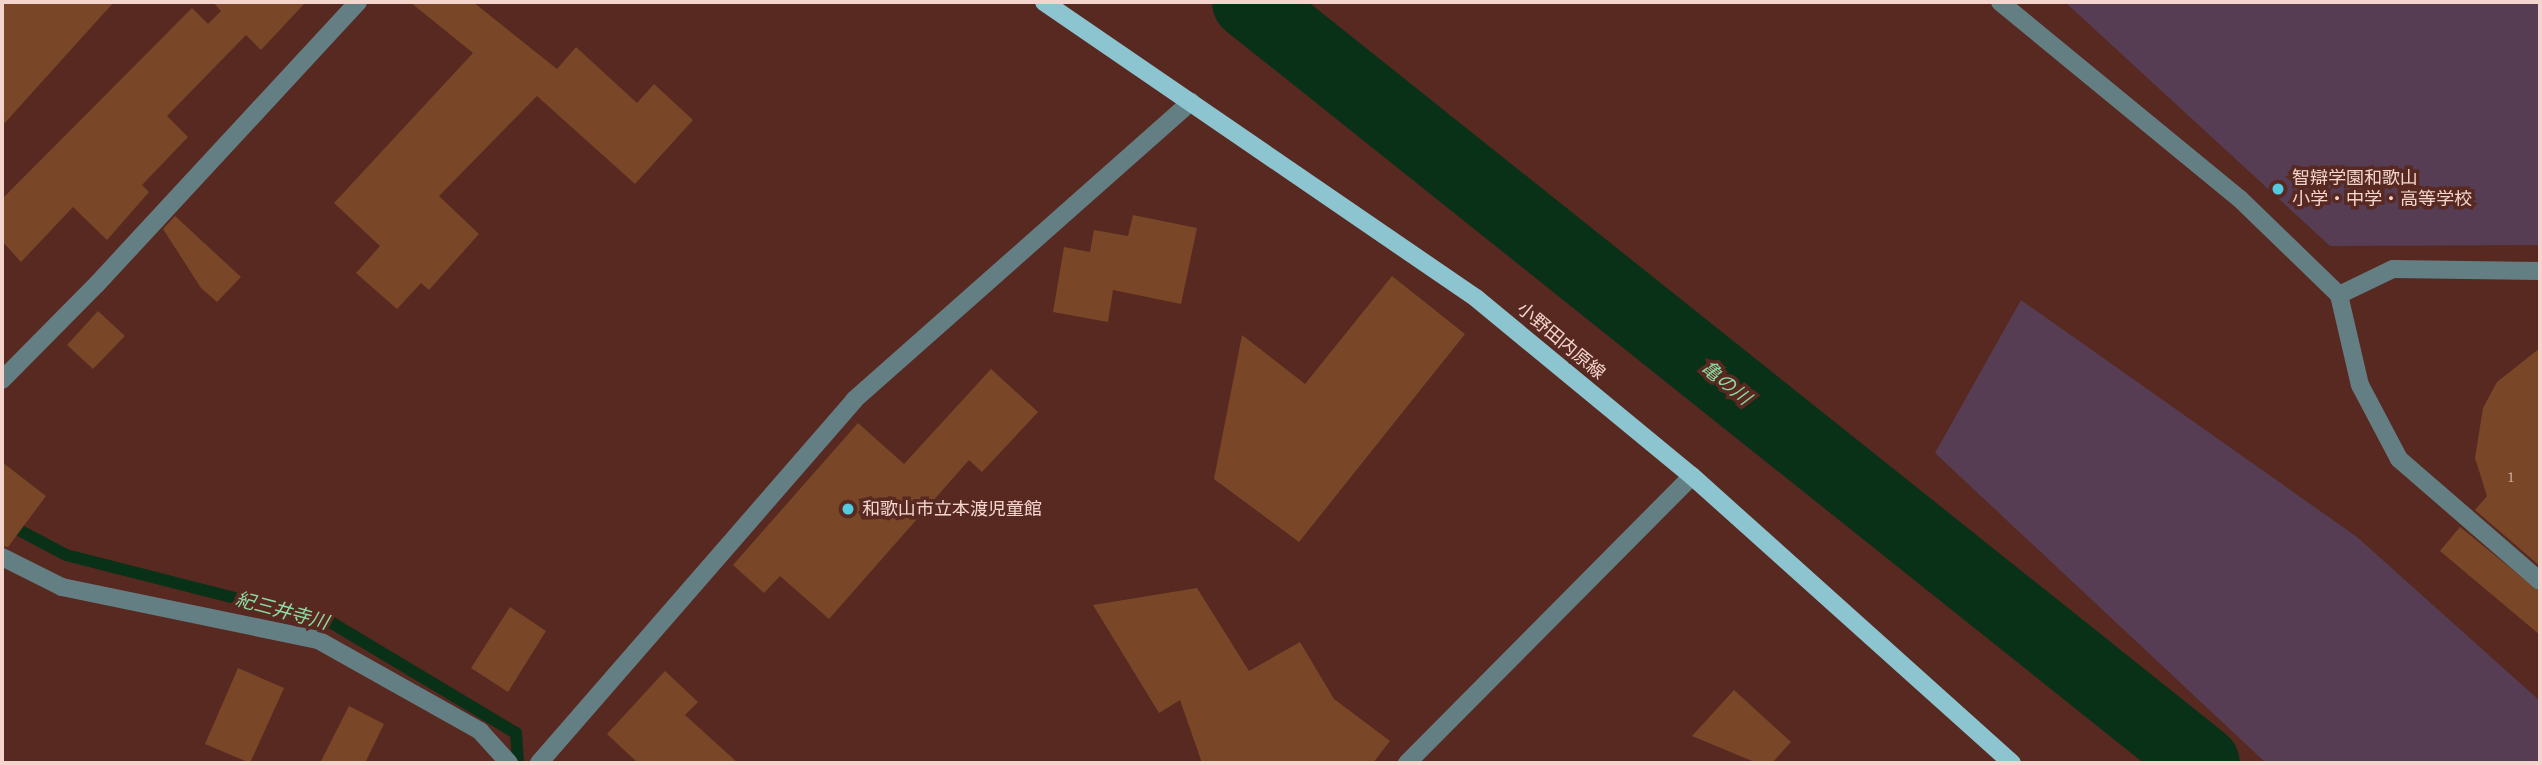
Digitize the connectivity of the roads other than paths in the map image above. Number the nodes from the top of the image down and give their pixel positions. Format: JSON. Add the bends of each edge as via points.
{"nodes":[{"id":1,"x":358,"y":2,"type":"edge"},
{"id":2,"x":1044,"y":2,"type":"edge"},
{"id":3,"x":2000,"y":2,"type":"edge"},
{"id":4,"x":1191,"y":102,"type":"junction"},
{"id":5,"x":2540,"y":271,"type":"edge"},
{"id":6,"x":2339,"y":295,"type":"junction"},
{"id":7,"x":2,"y":380,"type":"edge"},
{"id":8,"x":1692,"y":476,"type":"junction"},
{"id":9,"x":2,"y":557,"type":"edge"},
{"id":10,"x":2540,"y":581,"type":"edge"},
{"id":11,"x":509,"y":763,"type":"edge"},
{"id":12,"x":539,"y":763,"type":"edge"},
{"id":13,"x":1407,"y":763,"type":"edge"},
{"id":14,"x":2012,"y":763,"type":"edge"}],
"edges":[{"from":1,"to":7,"type":"street"},
{"from":2,"to":4,"type":"main road","name":"小野田内原線"},
{"from":3,"to":6,"type":"street","via":[[2240,200]]},
{"from":4,"to":8,"type":"main road","name":"小野田内原線","via":[[1476,298]]},
{"from":4,"to":12,"type":"street","via":[[854,400]]},
{"from":5,"to":6,"type":"street","via":[[2393,269]]},
{"from":6,"to":10,"type":"street","via":[[2360,385],[2399,459]]},
{"from":8,"to":13,"type":"street"},
{"from":8,"to":14,"type":"main road","name":"小野田内原線"},
{"from":9,"to":11,"type":"street","via":[[62,587],[318,640],[480,731]]}]}
